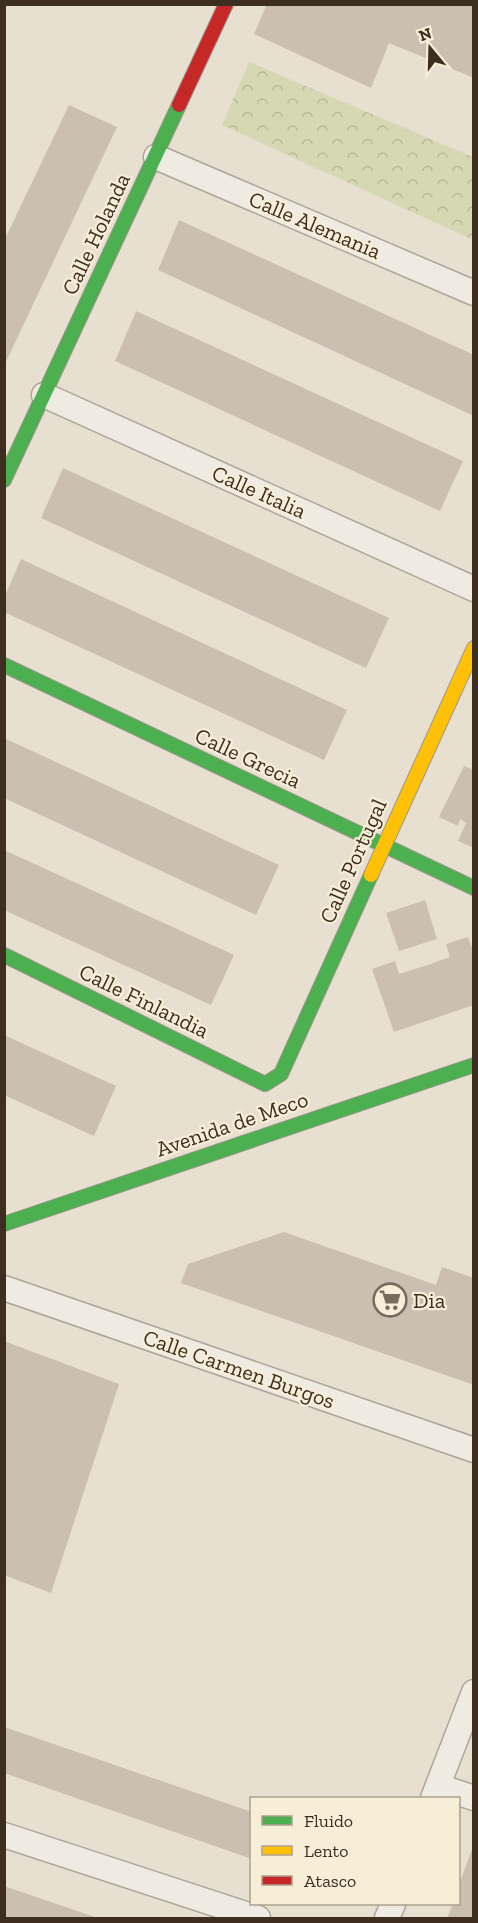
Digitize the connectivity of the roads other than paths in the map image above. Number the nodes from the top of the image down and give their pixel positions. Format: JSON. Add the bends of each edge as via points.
{"nodes":[{"id":1,"x":226,"y":4,"type":"edge"},
{"id":2,"x":156,"y":157,"type":"junction"},
{"id":3,"x":474,"y":293,"type":"edge"},
{"id":4,"x":44,"y":395,"type":"junction"},
{"id":5,"x":4,"y":480,"type":"edge"},
{"id":6,"x":474,"y":590,"type":"edge"},
{"id":7,"x":474,"y":648,"type":"edge"},
{"id":8,"x":4,"y":665,"type":"edge"},
{"id":9,"x":383,"y":845,"type":"junction"},
{"id":10,"x":474,"y":888,"type":"edge"},
{"id":11,"x":4,"y":956,"type":"edge"},
{"id":12,"x":474,"y":1065,"type":"edge"},
{"id":13,"x":264,"y":1084,"type":"joint"},
{"id":14,"x":4,"y":1224,"type":"edge"},
{"id":15,"x":4,"y":1288,"type":"edge"},
{"id":16,"x":474,"y":1450,"type":"edge"},
{"id":17,"x":472,"y":1703,"type":"edge"},
{"id":18,"x":436,"y":1792,"type":"edge"},
{"id":19,"x":474,"y":1798,"type":"edge"},
{"id":20,"x":4,"y":1835,"type":"edge"},
{"id":21,"x":258,"y":1918,"type":"edge"}],
"edges":[{"from":1,"to":2,"type":"street","name":"Calle Holanda"},
{"from":2,"to":3,"type":"street","name":"Calle Alemania"},
{"from":2,"to":4,"type":"street","name":"Calle Holanda"},
{"from":4,"to":5,"type":"street","name":"Calle Holanda"},
{"from":4,"to":6,"type":"street","name":"Calle Italia"},
{"from":7,"to":9,"type":"street","name":"Calle Portugal"},
{"from":8,"to":9,"type":"street","name":"Calle Grecia"},
{"from":9,"to":10,"type":"street","name":"Calle Grecia"},
{"from":9,"to":13,"type":"street","name":"Calle Portugal","via":[[281,1074]]},
{"from":11,"to":13,"type":"street","name":"Calle Finlandia"},
{"from":12,"to":14,"type":"street","name":"Avenida de Meco"},
{"from":15,"to":16,"type":"street","name":"Calle Carmen Burgos"},
{"from":17,"to":18,"type":"street"},
{"from":18,"to":19,"type":"street"},
{"from":20,"to":21,"type":"street"}]}
